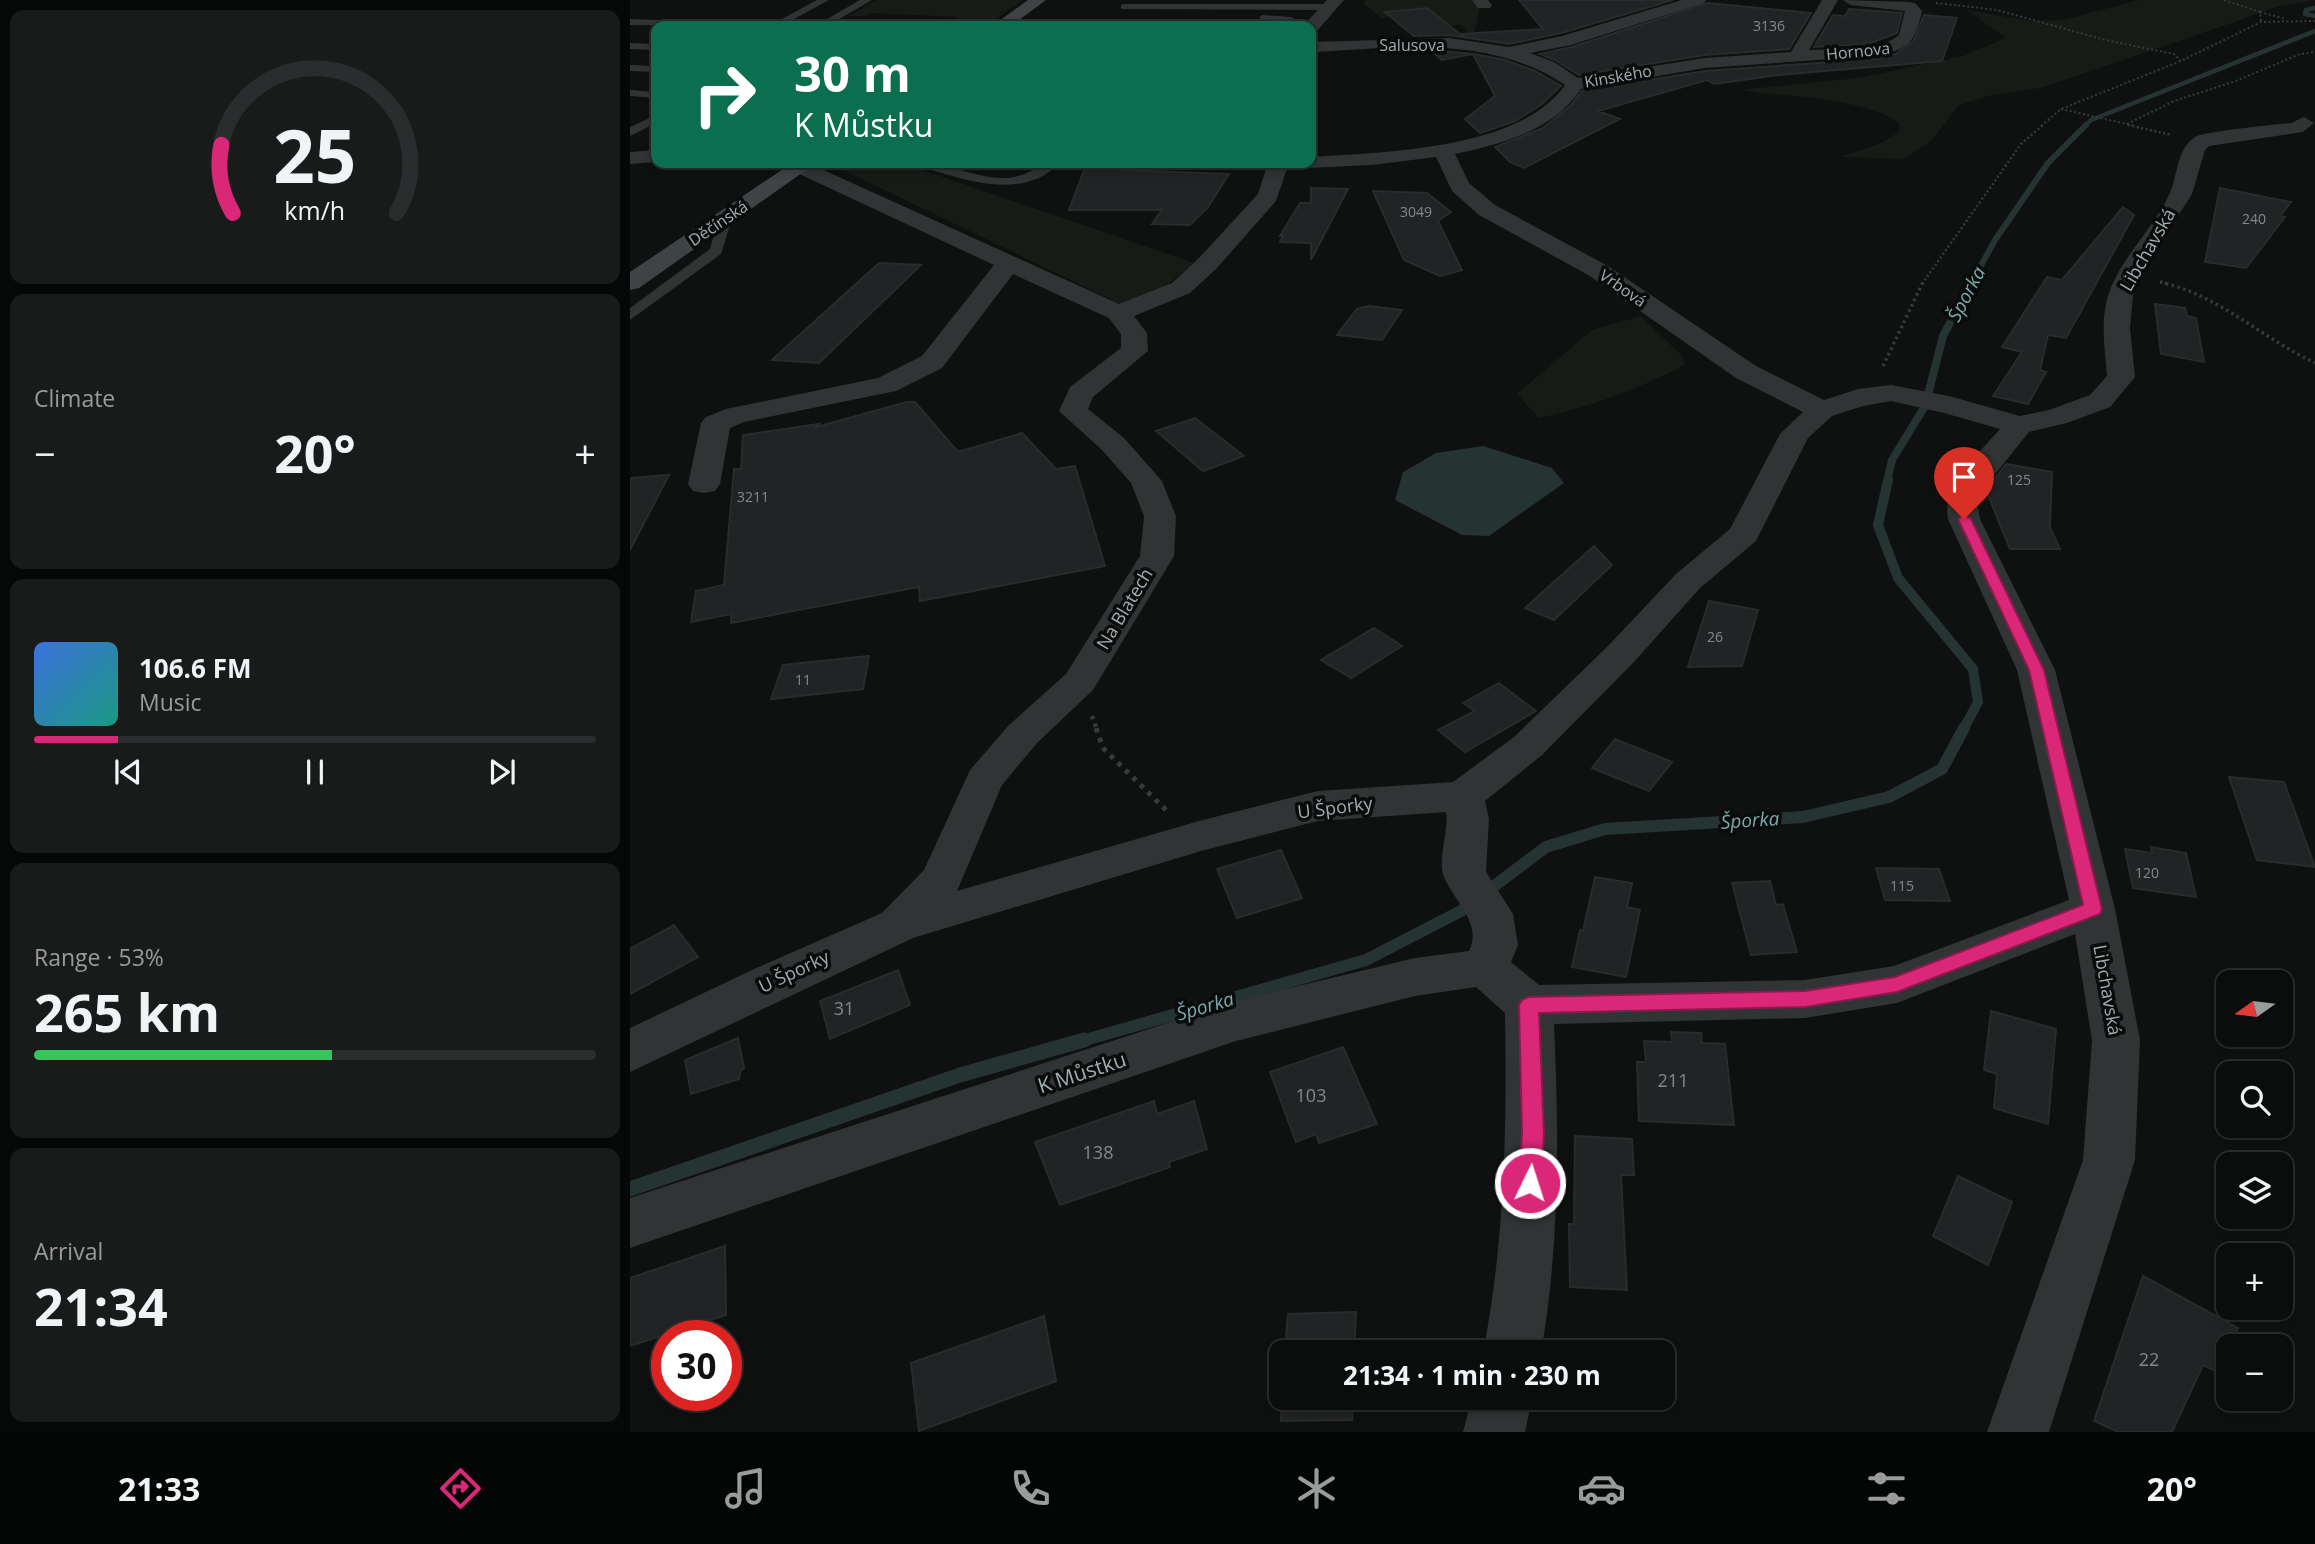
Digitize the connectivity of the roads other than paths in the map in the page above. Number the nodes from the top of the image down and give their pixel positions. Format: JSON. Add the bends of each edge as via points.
{"nodes":[{"id":1,"x":824,"y":0,"type":"edge"},
{"id":2,"x":867,"y":0,"type":"edge"},
{"id":3,"x":1038,"y":0,"type":"edge"},
{"id":4,"x":1698,"y":0,"type":"edge"},
{"id":5,"x":1830,"y":0,"type":"edge"},
{"id":6,"x":1851,"y":0,"type":"edge"},
{"id":7,"x":1333,"y":4,"type":"edge"},
{"id":8,"x":1230,"y":6,"type":"junction"},
{"id":9,"x":1124,"y":8,"type":"dead end"},
{"id":10,"x":784,"y":21,"type":"edge"},
{"id":11,"x":829,"y":21,"type":"edge"},
{"id":12,"x":1007,"y":21,"type":"edge"},
{"id":13,"x":1253,"y":21,"type":"edge"},
{"id":14,"x":630,"y":22,"type":"edge"},
{"id":15,"x":1316,"y":22,"type":"edge"},
{"id":16,"x":651,"y":23,"type":"edge"},
{"id":17,"x":630,"y":46,"type":"edge"},
{"id":18,"x":651,"y":47,"type":"edge"},
{"id":19,"x":1316,"y":47,"type":"edge"},
{"id":20,"x":1513,"y":51,"type":"junction"},
{"id":21,"x":1797,"y":56,"type":"junction"},
{"id":22,"x":630,"y":68,"type":"edge"},
{"id":23,"x":651,"y":69,"type":"edge"},
{"id":24,"x":1575,"y":84,"type":"junction"},
{"id":25,"x":630,"y":93,"type":"edge"},
{"id":26,"x":651,"y":95,"type":"edge"},
{"id":27,"x":651,"y":119,"type":"edge"},
{"id":28,"x":630,"y":120,"type":"edge"},
{"id":29,"x":651,"y":120,"type":"edge"},
{"id":30,"x":2304,"y":123,"type":"dead end"},
{"id":31,"x":630,"y":132,"type":"edge"},
{"id":32,"x":1442,"y":149,"type":"junction"},
{"id":33,"x":651,"y":156,"type":"edge"},
{"id":34,"x":630,"y":158,"type":"edge"},
{"id":35,"x":1316,"y":163,"type":"edge"},
{"id":36,"x":799,"y":168,"type":"edge"},
{"id":37,"x":809,"y":168,"type":"edge"},
{"id":38,"x":943,"y":168,"type":"edge"},
{"id":39,"x":1048,"y":168,"type":"edge"},
{"id":40,"x":1278,"y":168,"type":"edge"},
{"id":41,"x":725,"y":219,"type":"junction"},
{"id":42,"x":1009,"y":262,"type":"junction"},
{"id":43,"x":630,"y":283,"type":"edge"},
{"id":44,"x":1128,"y":310,"type":"junction"},
{"id":45,"x":630,"y":315,"type":"edge"},
{"id":46,"x":1822,"y":411,"type":"junction"},
{"id":47,"x":2019,"y":425,"type":"junction"},
{"id":48,"x":704,"y":484,"type":"dead end"},
{"id":49,"x":1462,"y":796,"type":"junction"},
{"id":50,"x":2093,"y":909,"type":"junction"},
{"id":51,"x":899,"y":925,"type":"junction"},
{"id":52,"x":1486,"y":967,"type":"junction"},
{"id":53,"x":1529,"y":1005,"type":"junction"},
{"id":54,"x":630,"y":1051,"type":"edge"},
{"id":55,"x":630,"y":1223,"type":"edge"},
{"id":56,"x":1514,"y":1340,"type":"edge"},
{"id":57,"x":1499,"y":1410,"type":"edge"},
{"id":58,"x":1494,"y":1432,"type":"edge"},
{"id":59,"x":2018,"y":1432,"type":"edge"}],
"edges":[{"from":1,"to":10,"type":"lane"},
{"from":2,"to":11,"type":"lane"},
{"from":3,"to":12,"type":"main road"},
{"from":4,"to":20,"type":"street","name":"Salusova","via":[[1565,41]]},
{"from":5,"to":21,"type":"street"},
{"from":6,"to":21,"type":"street","name":"Hornova","via":[[1914,10],[1904,41],[1897,47]]},
{"from":7,"to":8,"type":"lane"},
{"from":7,"to":15,"type":"street"},
{"from":8,"to":9,"type":"lane"},
{"from":8,"to":13,"type":"lane","via":[[1223,17]]},
{"from":14,"to":16,"type":"lane"},
{"from":17,"to":18,"type":"lane"},
{"from":19,"to":20,"type":"street","name":"Salusova","via":[[1431,44]]},
{"from":20,"to":24,"type":"street","name":"Salusova","via":[[1546,64]]},
{"from":21,"to":24,"type":"street","name":"Kinského","via":[[1705,63]]},
{"from":22,"to":23,"type":"lane"},
{"from":24,"to":32,"type":"street","name":"Kinského","via":[[1557,107],[1528,125]]},
{"from":25,"to":26,"type":"lane"},
{"from":27,"to":28,"type":"lane"},
{"from":29,"to":31,"type":"lane"},
{"from":30,"to":47,"type":"street","name":"Libchavská","via":[[2296,128],[2203,141],[2197,146],[2185,170],[2182,192],[2128,279],[2117,311],[2121,377],[2115,387],[2100,401]]},
{"from":32,"to":35,"type":"street","name":"Kinského"},
{"from":32,"to":46,"type":"street","name":"Vrbová","via":[[1460,186],[1487,211],[1599,271],[1746,372]]},
{"from":33,"to":34,"type":"street"},
{"from":36,"to":41,"type":"main road","name":"Děčínská"},
{"from":37,"to":42,"type":"street"},
{"from":38,"to":39,"type":"lane","via":[[1001,182],[1028,179]]},
{"from":40,"to":44,"type":"street","via":[[1268,196],[1181,288]]},
{"from":41,"to":43,"type":"main road","name":"Děčínská"},
{"from":41,"to":45,"type":"lane","via":[[716,251]]},
{"from":42,"to":44,"type":"street"},
{"from":42,"to":48,"type":"street","via":[[932,362],[886,385],[716,423]]},
{"from":44,"to":51,"type":"street","name":"Na Blatech","via":[[1135,351],[1080,393],[1073,411],[1113,444],[1146,481],[1160,516],[1157,556],[1080,682],[1023,734],[984,780],[942,879]]},
{"from":46,"to":47,"type":"street","via":[[1858,398],[1895,395]]},
{"from":46,"to":49,"type":"street","via":[[1796,434],[1744,534],[1688,581],[1528,746]]},
{"from":47,"to":50,"type":"street","name":"Libchavská","via":[[1968,487],[1961,504],[2036,670]]},
{"from":49,"to":51,"type":"street","name":"U Šporky","via":[[1318,806],[1199,836]]},
{"from":49,"to":52,"type":"street","via":[[1468,819],[1464,874],[1491,914],[1495,945]]},
{"from":50,"to":53,"type":"street","via":[[1897,984],[1805,999]]},
{"from":50,"to":59,"type":"street","name":"Libchavská","via":[[2116,1040],[2109,1160]]},
{"from":51,"to":54,"type":"street","name":"U Šporky"},
{"from":52,"to":53,"type":"street"},
{"from":52,"to":55,"type":"street","name":"K Můstku","via":[[1415,977],[1235,1021]]},
{"from":53,"to":56,"type":"street","via":[[1533,1134],[1521,1307]]},
{"from":57,"to":58,"type":"street"}]}
